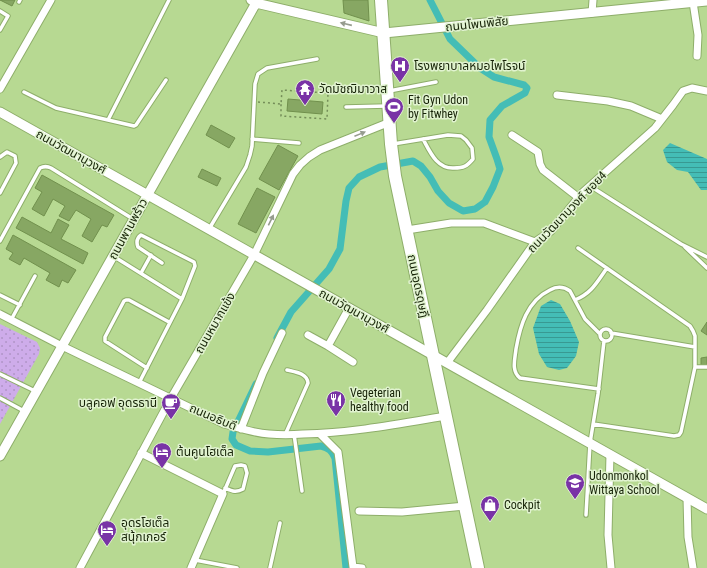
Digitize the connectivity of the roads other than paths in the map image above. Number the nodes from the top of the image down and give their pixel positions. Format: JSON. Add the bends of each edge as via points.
{"nodes":[{"id":1,"x":51,"y":0,"type":"edge"},
{"id":2,"x":169,"y":0,"type":"edge"},
{"id":3,"x":381,"y":0,"type":"edge"},
{"id":4,"x":593,"y":0,"type":"edge"},
{"id":5,"x":254,"y":1,"type":"edge"},
{"id":6,"x":707,"y":1,"type":"edge"},
{"id":7,"x":693,"y":2,"type":"junction"},
{"id":8,"x":0,"y":12,"type":"edge"},
{"id":9,"x":592,"y":13,"type":"junction"},
{"id":10,"x":0,"y":30,"type":"edge"},
{"id":11,"x":384,"y":33,"type":"junction"},
{"id":12,"x":698,"y":56,"type":"dead end"},
{"id":13,"x":317,"y":59,"type":"dead end"},
{"id":14,"x":166,"y":80,"type":"dead end"},
{"id":15,"x":436,"y":82,"type":"dead end"},
{"id":16,"x":0,"y":89,"type":"edge"},
{"id":17,"x":707,"y":91,"type":"edge"},
{"id":18,"x":24,"y":92,"type":"dead end"},
{"id":19,"x":388,"y":92,"type":"junction"},
{"id":20,"x":557,"y":95,"type":"dead end"},
{"id":21,"x":389,"y":106,"type":"junction"},
{"id":22,"x":346,"y":107,"type":"dead end"},
{"id":23,"x":0,"y":112,"type":"edge"},
{"id":24,"x":662,"y":119,"type":"junction"},
{"id":25,"x":108,"y":120,"type":"junction"},
{"id":26,"x":390,"y":122,"type":"junction"},
{"id":27,"x":512,"y":135,"type":"dead end"},
{"id":28,"x":252,"y":139,"type":"junction"},
{"id":29,"x":423,"y":139,"type":"junction"},
{"id":30,"x":299,"y":143,"type":"dead end"},
{"id":31,"x":391,"y":144,"type":"junction"},
{"id":32,"x":0,"y":157,"type":"edge"},
{"id":33,"x":590,"y":186,"type":"junction"},
{"id":34,"x":0,"y":193,"type":"edge"},
{"id":35,"x":147,"y":195,"type":"junction"},
{"id":36,"x":579,"y":198,"type":"junction"},
{"id":37,"x":134,"y":219,"type":"junction"},
{"id":38,"x":209,"y":230,"type":"junction"},
{"id":39,"x":407,"y":230,"type":"junction"},
{"id":40,"x":0,"y":241,"type":"edge"},
{"id":41,"x":535,"y":242,"type":"junction"},
{"id":42,"x":681,"y":244,"type":"junction"},
{"id":43,"x":578,"y":248,"type":"dead end"},
{"id":44,"x":113,"y":255,"type":"junction"},
{"id":45,"x":151,"y":255,"type":"junction"},
{"id":46,"x":254,"y":255,"type":"junction"},
{"id":47,"x":707,"y":256,"type":"edge"},
{"id":48,"x":162,"y":263,"type":"dead end"},
{"id":49,"x":607,"y":268,"type":"junction"},
{"id":50,"x":707,"y":268,"type":"edge"},
{"id":51,"x":141,"y":273,"type":"junction"},
{"id":52,"x":35,"y":276,"type":"dead end"},
{"id":53,"x":0,"y":295,"type":"edge"},
{"id":54,"x":182,"y":299,"type":"junction"},
{"id":55,"x":575,"y":300,"type":"junction"},
{"id":56,"x":20,"y":305,"type":"junction"},
{"id":57,"x":349,"y":308,"type":"junction"},
{"id":58,"x":0,"y":314,"type":"edge"},
{"id":59,"x":11,"y":320,"type":"junction"},
{"id":60,"x":169,"y":322,"type":"junction"},
{"id":61,"x":282,"y":333,"type":"dead end"},
{"id":62,"x":611,"y":333,"type":"junction"},
{"id":63,"x":600,"y":334,"type":"junction"},
{"id":64,"x":308,"y":335,"type":"dead end"},
{"id":65,"x":604,"y":341,"type":"junction"},
{"id":66,"x":62,"y":346,"type":"junction"},
{"id":67,"x":328,"y":346,"type":"junction"},
{"id":68,"x":695,"y":347,"type":"junction"},
{"id":69,"x":433,"y":354,"type":"junction"},
{"id":70,"x":353,"y":362,"type":"dead end"},
{"id":71,"x":447,"y":363,"type":"junction"},
{"id":72,"x":707,"y":367,"type":"edge"},
{"id":73,"x":147,"y":368,"type":"junction"},
{"id":74,"x":696,"y":368,"type":"junction"},
{"id":75,"x":287,"y":370,"type":"dead end"},
{"id":76,"x":0,"y":374,"type":"edge"},
{"id":77,"x":139,"y":383,"type":"junction"},
{"id":78,"x":599,"y":389,"type":"junction"},
{"id":79,"x":36,"y":392,"type":"junction"},
{"id":80,"x":0,"y":398,"type":"edge"},
{"id":81,"x":171,"y":398,"type":"junction"},
{"id":82,"x":25,"y":411,"type":"junction"},
{"id":83,"x":446,"y":416,"type":"junction"},
{"id":84,"x":593,"y":424,"type":"junction"},
{"id":85,"x":241,"y":429,"type":"junction"},
{"id":86,"x":294,"y":434,"type":"junction"},
{"id":87,"x":320,"y":434,"type":"junction"},
{"id":88,"x":285,"y":435,"type":"junction"},
{"id":89,"x":590,"y":443,"type":"junction"},
{"id":90,"x":141,"y":453,"type":"junction"},
{"id":91,"x":610,"y":454,"type":"junction"},
{"id":92,"x":0,"y":456,"type":"edge"},
{"id":93,"x":224,"y":491,"type":"junction"},
{"id":94,"x":302,"y":491,"type":"dead end"},
{"id":95,"x":687,"y":498,"type":"junction"},
{"id":96,"x":465,"y":506,"type":"junction"},
{"id":97,"x":707,"y":509,"type":"edge"},
{"id":98,"x":359,"y":512,"type":"dead end"},
{"id":99,"x":586,"y":515,"type":"dead end"},
{"id":100,"x":280,"y":523,"type":"dead end"},
{"id":101,"x":194,"y":560,"type":"junction"},
{"id":102,"x":80,"y":568,"type":"edge"},
{"id":103,"x":191,"y":568,"type":"edge"},
{"id":104,"x":237,"y":568,"type":"edge"},
{"id":105,"x":270,"y":568,"type":"edge"},
{"id":106,"x":353,"y":568,"type":"edge"},
{"id":107,"x":362,"y":568,"type":"edge"},
{"id":108,"x":478,"y":568,"type":"edge"},
{"id":109,"x":611,"y":568,"type":"edge"},
{"id":110,"x":693,"y":568,"type":"edge"}],
"edges":[{"from":1,"to":16,"type":"street"},
{"from":2,"to":25,"type":"lane"},
{"from":3,"to":11,"type":"main road","name":"ถนนอุดรดุษฎี"},
{"from":4,"to":9,"type":"street"},
{"from":11,"to":5,"type":"street","name":"ถนนโพนพิสัย","one_way":true},
{"from":5,"to":35,"type":"street","name":"ถนนพานพร้าว"},
{"from":6,"to":7,"type":"street","name":"ถนนโพนพิสัย"},
{"from":7,"to":9,"type":"street","name":"ถนนโพนพิสัย"},
{"from":7,"to":12,"type":"street"},
{"from":8,"to":10,"type":"lane","via":[[8,16]]},
{"from":9,"to":11,"type":"street","name":"ถนนโพนพิสัย"},
{"from":11,"to":19,"type":"main road","name":"ถนนอุดรดุษฎี"},
{"from":13,"to":28,"type":"lane","via":[[267,68],[258,74],[255,84]]},
{"from":14,"to":25,"type":"lane","via":[[138,124],[134,126]]},
{"from":15,"to":19,"type":"lane"},
{"from":17,"to":24,"type":"street","name":"ถนนวัฒนานุวงศ์ ซอย4","via":[[692,88],[683,91]]},
{"from":18,"to":25,"type":"lane","via":[[56,108]]},
{"from":19,"to":21,"type":"main road","name":"ถนนอุดรดุษฎี"},
{"from":20,"to":24,"type":"street","via":[[631,106]]},
{"from":21,"to":22,"type":"lane"},
{"from":21,"to":26,"type":"main road","name":"ถนนอุดรดุษฎี"},
{"from":23,"to":35,"type":"street","name":"ถนนวัฒนานุวงศ์"},
{"from":24,"to":33,"type":"street","name":"ถนนวัฒนานุวงศ์ ซอย4"},
{"from":26,"to":31,"type":"main road","name":"ถนนอุดรดุษฎี"},
{"from":46,"to":26,"type":"street","name":"ถนนหมากแข้ง","one_way":true,"via":[[293,174],[309,156]]},
{"from":27,"to":36,"type":"street","via":[[538,152],[543,170]]},
{"from":28,"to":30,"type":"lane"},
{"from":28,"to":38,"type":"lane","via":[[246,167]]},
{"from":29,"to":29,"type":"lane","via":[[460,136],[472,148],[473,159],[468,166],[449,169],[443,167]]},
{"from":29,"to":31,"type":"lane"},
{"from":31,"to":39,"type":"main road","name":"ถนนอุดรดุษฎี"},
{"from":32,"to":34,"type":"lane","via":[[7,152],[15,156],[16,163]]},
{"from":33,"to":36,"type":"street","name":"ถนนวัฒนานุวงศ์ ซอย4"},
{"from":33,"to":42,"type":"lane"},
{"from":35,"to":37,"type":"street","name":"ถนนพานพร้าว"},
{"from":35,"to":38,"type":"street","name":"ถนนวัฒนานุวงศ์"},
{"from":36,"to":41,"type":"street","name":"ถนนวัฒนานุวงศ์ ซอย4","via":[[551,231]]},
{"from":37,"to":40,"type":"lane","via":[[47,166],[40,168]]},
{"from":37,"to":44,"type":"street","name":"ถนนพานพร้าว"},
{"from":38,"to":46,"type":"street","name":"ถนนวัฒนานุวงศ์"},
{"from":39,"to":41,"type":"street","via":[[451,223],[484,223]]},
{"from":39,"to":69,"type":"main road","name":"ถนนอุดรดุษฎี"},
{"from":41,"to":71,"type":"street","name":"ถนนวัฒนานุวงศ์ ซอย4"},
{"from":42,"to":47,"type":"lane"},
{"from":42,"to":50,"type":"lane"},
{"from":43,"to":49,"type":"lane"},
{"from":44,"to":51,"type":"lane"},
{"from":44,"to":66,"type":"street","name":"ถนนพานพร้าว"},
{"from":45,"to":48,"type":"lane"},
{"from":45,"to":51,"type":"lane"},
{"from":45,"to":54,"type":"lane","via":[[138,247],[139,236],[194,262],[195,266]]},
{"from":46,"to":57,"type":"street","name":"ถนนวัฒนานุวงศ์"},
{"from":46,"to":81,"type":"street","name":"ถนนหมากแข้ง"},
{"from":49,"to":55,"type":"lane","via":[[591,290]]},
{"from":49,"to":68,"type":"lane","via":[[690,326],[695,336]]},
{"from":51,"to":54,"type":"lane"},
{"from":52,"to":56,"type":"lane"},
{"from":53,"to":56,"type":"lane"},
{"from":54,"to":60,"type":"lane"},
{"from":55,"to":63,"type":"lane","via":[[585,319]]},
{"from":55,"to":78,"type":"lane","via":[[566,288],[555,287],[530,306],[519,333],[514,369],[520,378]]},
{"from":56,"to":59,"type":"lane"},
{"from":57,"to":67,"type":"street"},
{"from":57,"to":69,"type":"street","name":"ถนนวัฒนานุวงศ์"},
{"from":58,"to":59,"type":"street","name":"ถนนอธิบดี"},
{"from":59,"to":66,"type":"street","name":"ถนนอธิบดี"},
{"from":60,"to":73,"type":"lane"},
{"from":60,"to":73,"type":"lane","via":[[126,300],[104,337],[105,341]]},
{"from":61,"to":85,"type":"street"},
{"from":62,"to":63,"type":"lane","via":[[606,329]]},
{"from":62,"to":65,"type":"lane","via":[[610,339]]},
{"from":62,"to":68,"type":"lane"},
{"from":63,"to":65,"type":"lane"},
{"from":64,"to":67,"type":"street"},
{"from":65,"to":78,"type":"lane"},
{"from":66,"to":77,"type":"street","name":"ถนนอธิบดี"},
{"from":66,"to":79,"type":"street","name":"ถนนพานพร้าว"},
{"from":67,"to":70,"type":"street"},
{"from":68,"to":74,"type":"lane"},
{"from":69,"to":71,"type":"street","name":"ถนนวัฒนานุวงศ์"},
{"from":69,"to":83,"type":"main road","name":"ถนนอุดรดุษฎี"},
{"from":71,"to":89,"type":"street","name":"ถนนวัฒนานุวงศ์"},
{"from":72,"to":74,"type":"lane"},
{"from":73,"to":77,"type":"lane"},
{"from":74,"to":84,"type":"lane","via":[[679,435]]},
{"from":75,"to":88,"type":"lane","via":[[305,375],[308,383]]},
{"from":76,"to":79,"type":"lane"},
{"from":77,"to":81,"type":"street","name":"ถนนอธิบดี"},
{"from":78,"to":84,"type":"lane"},
{"from":79,"to":82,"type":"street","name":"ถนนพานพร้าว"},
{"from":80,"to":82,"type":"lane"},
{"from":81,"to":85,"type":"street","name":"ถนนอธิบดี","via":[[224,424]]},
{"from":81,"to":90,"type":"street","name":"ถนนหมากแข้ง"},
{"from":82,"to":92,"type":"street","name":"ถนนพานพร้าว"},
{"from":83,"to":87,"type":"street","name":"ถนนอธิบดี"},
{"from":83,"to":96,"type":"main road","name":"ถนนอุดรดุษฎี"},
{"from":84,"to":89,"type":"lane"},
{"from":85,"to":88,"type":"street","name":"ถนนอธิบดี"},
{"from":86,"to":87,"type":"street","name":"ถนนอธิบดี"},
{"from":86,"to":88,"type":"street","name":"ถนนอธิบดี"},
{"from":86,"to":94,"type":"lane"},
{"from":87,"to":106,"type":"street","via":[[338,452]]},
{"from":89,"to":91,"type":"street","name":"ถนนวัฒนานุวงศ์"},
{"from":89,"to":99,"type":"lane"},
{"from":90,"to":93,"type":"street"},
{"from":90,"to":102,"type":"street","name":"ถนนหมากแข้ง"},
{"from":91,"to":95,"type":"street","name":"ถนนวัฒนานุวงศ์"},
{"from":91,"to":109,"type":"street","via":[[608,535]]},
{"from":93,"to":93,"type":"lane","via":[[235,466],[245,466],[247,472],[242,489],[238,492]]},
{"from":93,"to":101,"type":"street"},
{"from":95,"to":97,"type":"street","name":"ถนนวัฒนานุวงศ์"},
{"from":95,"to":110,"type":"street","via":[[688,537]]},
{"from":96,"to":98,"type":"street","via":[[402,512]]},
{"from":96,"to":108,"type":"main road","name":"ถนนอุดรดุษฎี"},
{"from":100,"to":105,"type":"lane"},
{"from":101,"to":103,"type":"street"},
{"from":101,"to":104,"type":"lane"},
{"from":106,"to":107,"type":"street"}]}
